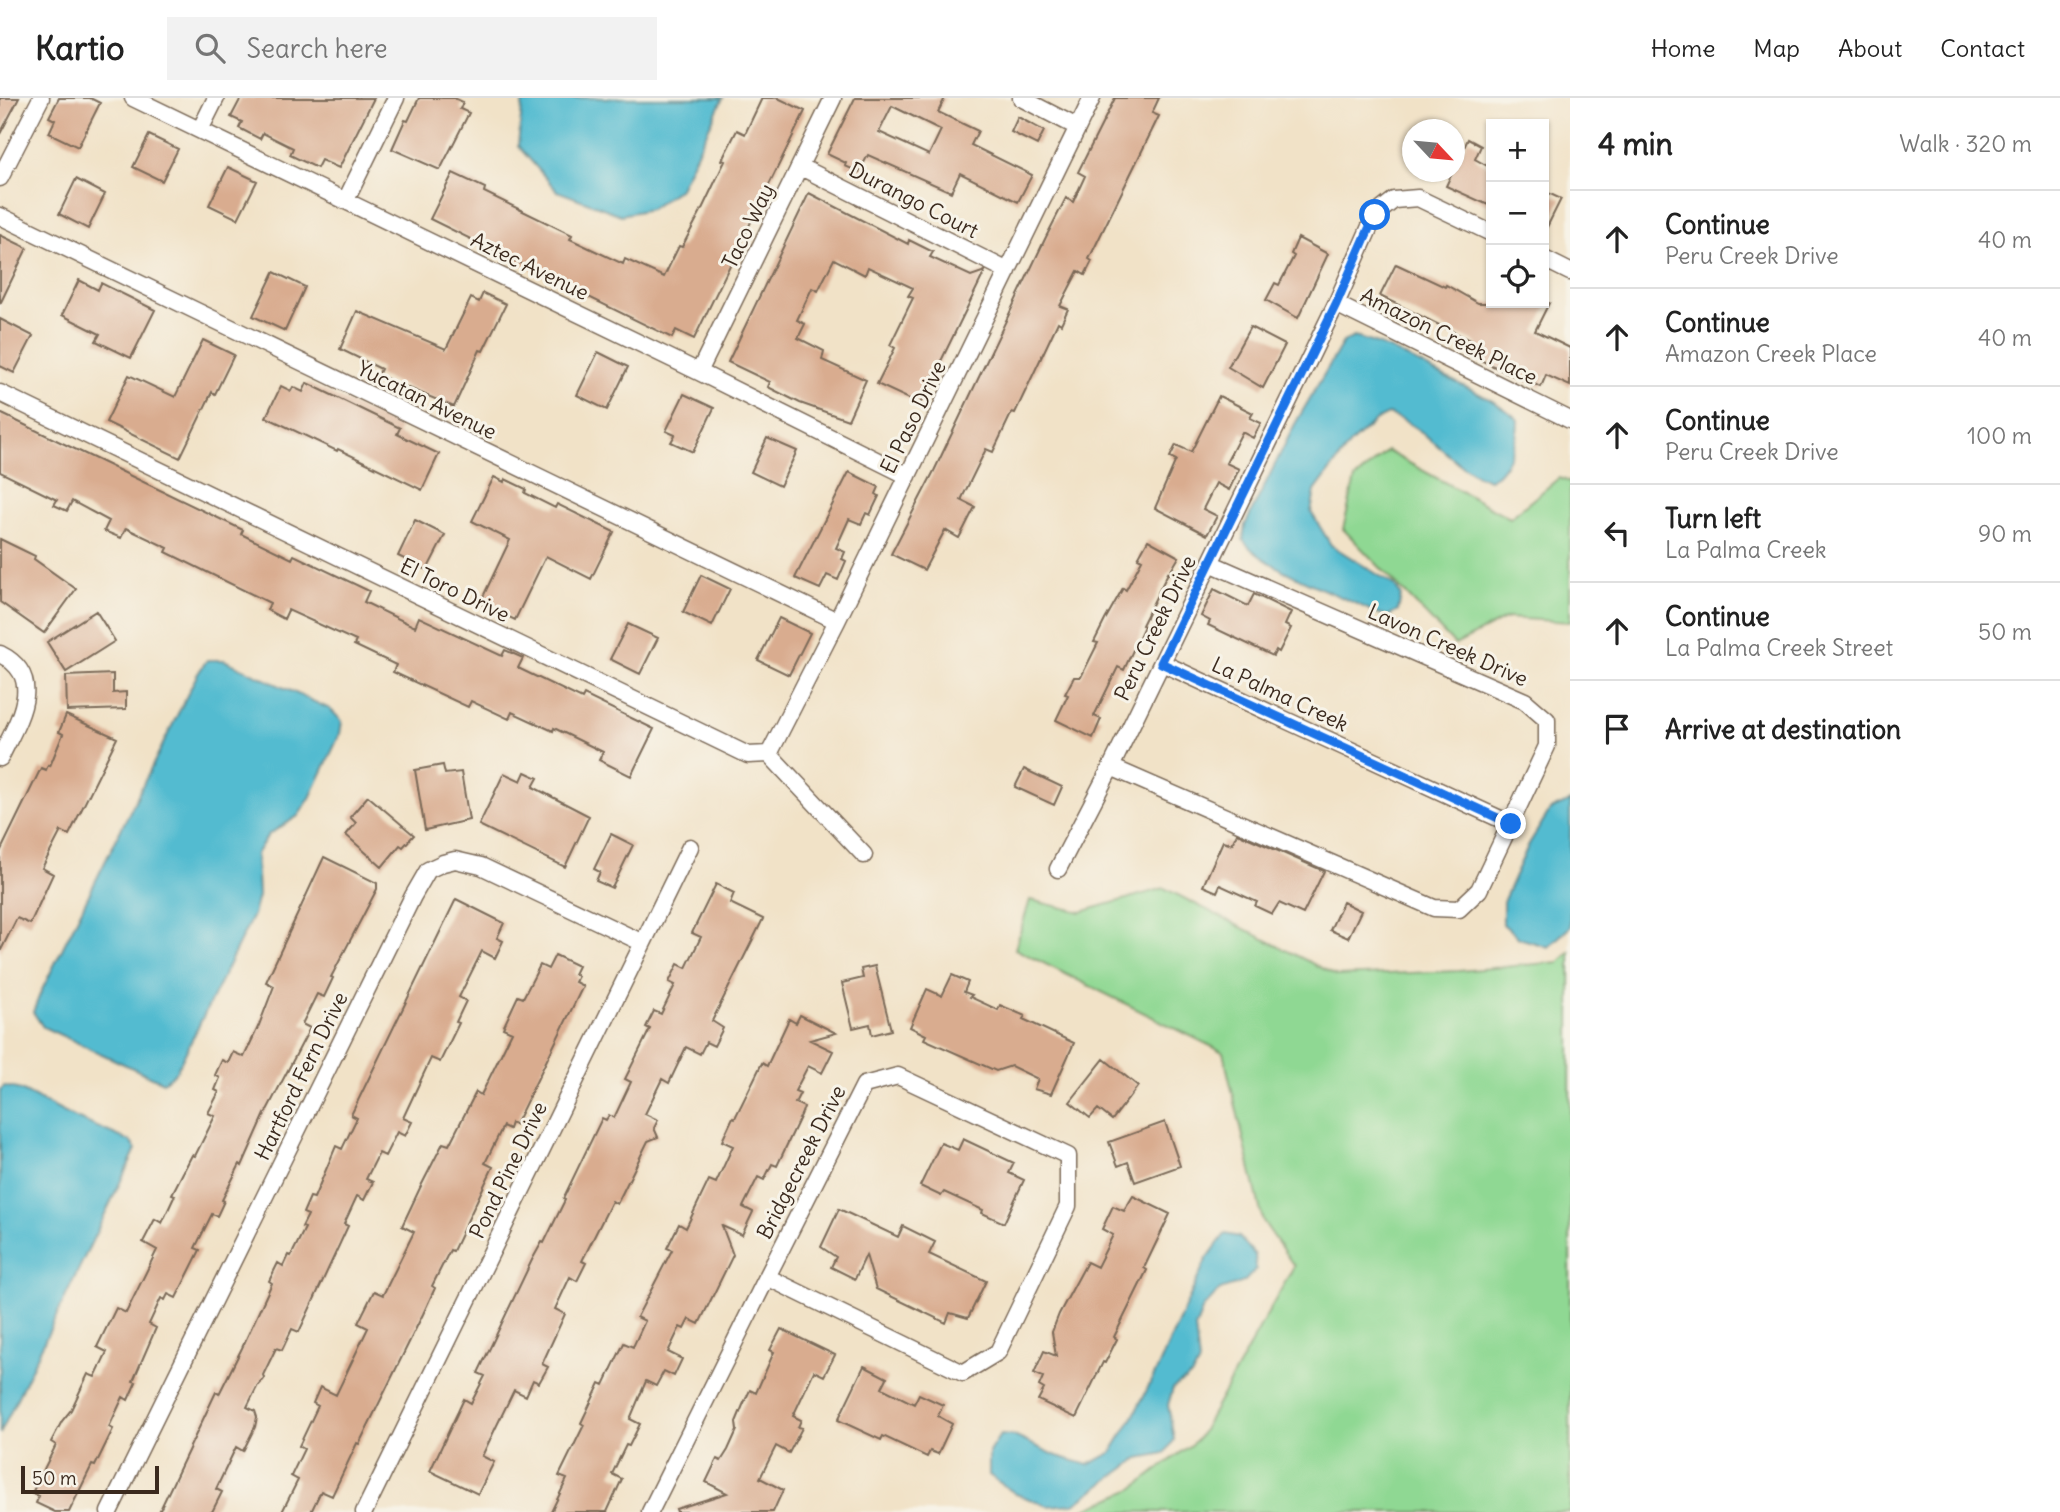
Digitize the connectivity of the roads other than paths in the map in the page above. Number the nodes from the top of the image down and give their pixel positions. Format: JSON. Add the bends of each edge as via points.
{"nodes":[{"id":1,"x":41,"y":98,"type":"edge"},
{"id":2,"x":133,"y":98,"type":"edge"},
{"id":3,"x":216,"y":98,"type":"edge"},
{"id":4,"x":396,"y":98,"type":"edge"},
{"id":5,"x":833,"y":98,"type":"edge"},
{"id":6,"x":1021,"y":98,"type":"edge"},
{"id":7,"x":1092,"y":98,"type":"edge"},
{"id":8,"x":1077,"y":127,"type":"junction"},
{"id":9,"x":200,"y":130,"type":"junction"},
{"id":10,"x":801,"y":166,"type":"junction"},
{"id":11,"x":0,"y":178,"type":"edge"},
{"id":12,"x":345,"y":201,"type":"junction"},
{"id":13,"x":0,"y":216,"type":"edge"},
{"id":14,"x":1486,"y":231,"type":"edge"},
{"id":15,"x":1549,"y":262,"type":"edge"},
{"id":16,"x":1008,"y":271,"type":"junction"},
{"id":17,"x":1570,"y":272,"type":"edge"},
{"id":18,"x":1336,"y":304,"type":"junction"},
{"id":19,"x":699,"y":372,"type":"junction"},
{"id":20,"x":0,"y":393,"type":"edge"},
{"id":21,"x":1286,"y":405,"type":"joint"},
{"id":22,"x":1570,"y":420,"type":"edge"},
{"id":23,"x":908,"y":475,"type":"junction"},
{"id":24,"x":1210,"y":563,"type":"junction"},
{"id":25,"x":837,"y":621,"type":"junction"},
{"id":26,"x":0,"y":654,"type":"edge"},
{"id":27,"x":1161,"y":663,"type":"junction"},
{"id":28,"x":769,"y":754,"type":"junction"},
{"id":29,"x":0,"y":758,"type":"edge"},
{"id":30,"x":1111,"y":767,"type":"junction"},
{"id":31,"x":1511,"y":824,"type":"junction"},
{"id":32,"x":690,"y":847,"type":"dead end"},
{"id":33,"x":864,"y":855,"type":"dead end"},
{"id":34,"x":1058,"y":869,"type":"dead end"},
{"id":35,"x":643,"y":943,"type":"junction"},
{"id":36,"x":767,"y":1277,"type":"junction"},
{"id":37,"x":109,"y":1512,"type":"edge"},
{"id":38,"x":364,"y":1512,"type":"edge"},
{"id":39,"x":650,"y":1512,"type":"edge"}],
"edges":[{"from":1,"to":11,"type":"street"},
{"from":2,"to":9,"type":"street","name":"Aztec Avenue"},
{"from":3,"to":9,"type":"street"},
{"from":4,"to":12,"type":"street"},
{"from":5,"to":10,"type":"street","name":"Taco Way"},
{"from":6,"to":8,"type":"street"},
{"from":7,"to":8,"type":"street","name":"El Paso Drive"},
{"from":8,"to":16,"type":"street","name":"El Paso Drive"},
{"from":9,"to":12,"type":"street","name":"Aztec Avenue"},
{"from":10,"to":16,"type":"street","name":"Durango Court"},
{"from":10,"to":19,"type":"street","name":"Taco Way"},
{"from":12,"to":19,"type":"street","name":"Aztec Avenue"},
{"from":13,"to":25,"type":"street","name":"Yucatan Avenue"},
{"from":14,"to":18,"type":"street","via":[[1418,198],[1394,200],[1375,215]]},
{"from":15,"to":17,"type":"street"},
{"from":16,"to":23,"type":"street","name":"El Paso Drive"},
{"from":18,"to":21,"type":"street","name":"Amazon Creek Place"},
{"from":18,"to":22,"type":"street","name":"Amazon Creek Place"},
{"from":19,"to":23,"type":"street","name":"Aztec Avenue"},
{"from":20,"to":28,"type":"street","name":"El Toro Drive","via":[[748,755]]},
{"from":21,"to":24,"type":"street","name":"Peru Creek Drive"},
{"from":23,"to":25,"type":"street","name":"El Paso Drive"},
{"from":24,"to":27,"type":"street","name":"Peru Creek Drive"},
{"from":24,"to":31,"type":"street","name":"Lavon Creek Drive","via":[[1533,707],[1547,720],[1548,746]]},
{"from":25,"to":28,"type":"street","name":"El Paso Drive"},
{"from":26,"to":29,"type":"street","via":[[22,673],[27,692]]},
{"from":27,"to":30,"type":"street","name":"Peru Creek Drive"},
{"from":27,"to":31,"type":"street","name":"La Palma Creek"},
{"from":28,"to":33,"type":"street"},
{"from":30,"to":31,"type":"street","name":"Lavon Creek Drive","via":[[1434,908],[1459,909],[1479,890]]},
{"from":30,"to":34,"type":"street","name":"Peru Creek Drive"},
{"from":32,"to":35,"type":"street","name":"Pond Pine Drive"},
{"from":35,"to":37,"type":"street","name":"Hartford Fern Drive","via":[[481,866],[455,860],[428,870]]},
{"from":35,"to":38,"type":"street","name":"Pond Pine Drive"},
{"from":36,"to":36,"type":"street","name":"Bridgecreek Drive","via":[[963,1373],[998,1352],[1068,1206],[1068,1156],[898,1076],[864,1085]]},
{"from":36,"to":39,"type":"street","name":"Bridgecreek Drive"}]}
